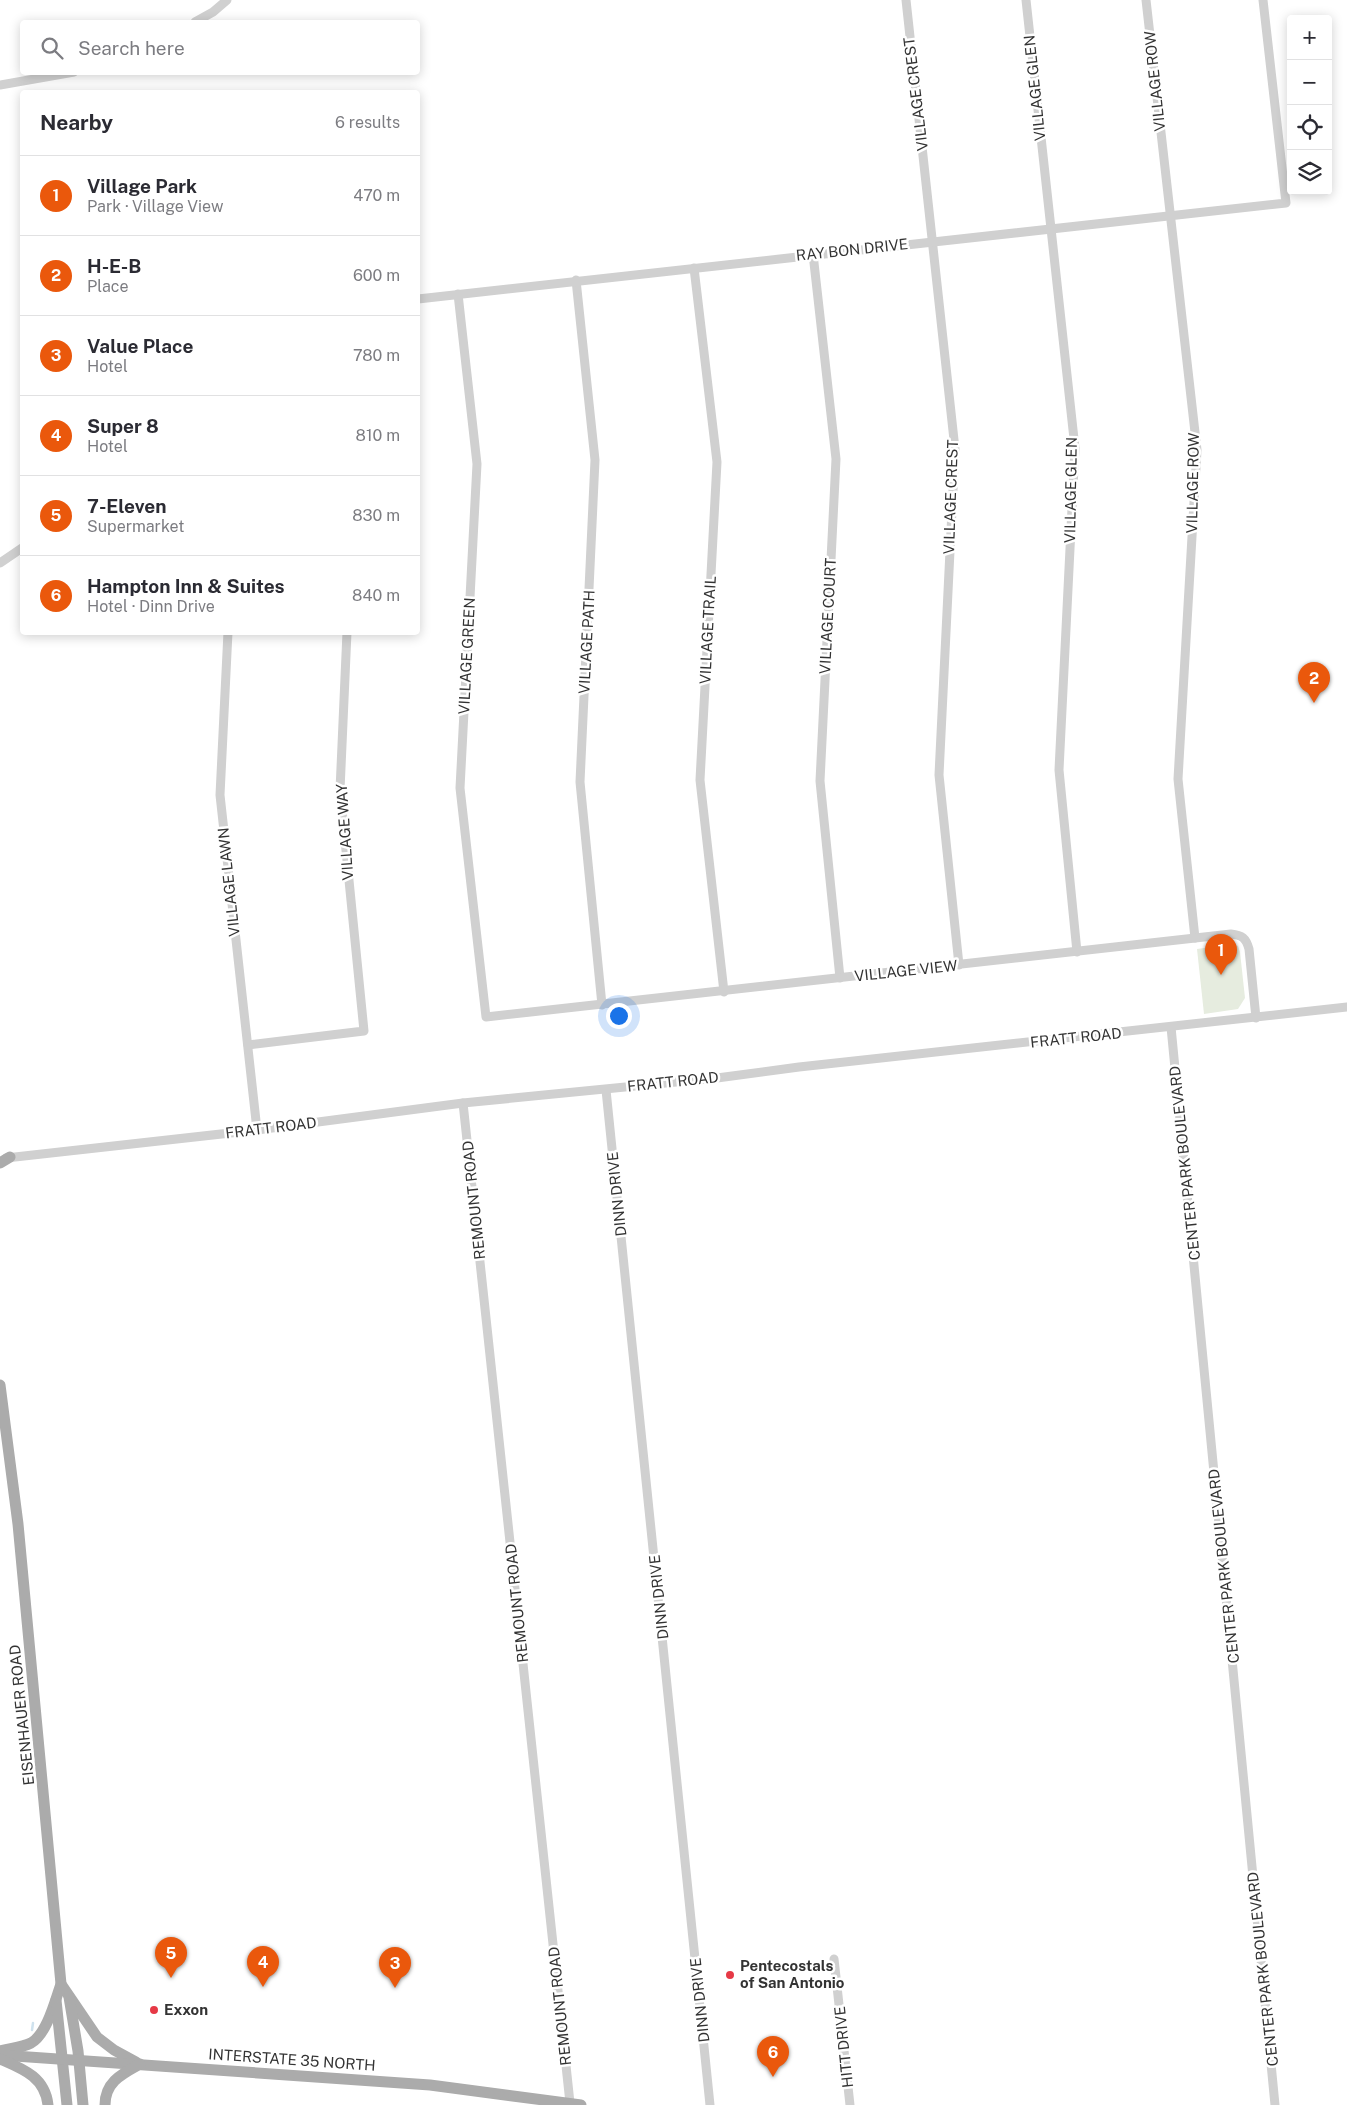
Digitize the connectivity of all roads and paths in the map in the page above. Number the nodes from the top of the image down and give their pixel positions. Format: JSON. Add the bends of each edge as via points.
{"nodes":[{"id":1,"x":227,"y":0,"type":"edge"},
{"id":2,"x":906,"y":0,"type":"edge"},
{"id":3,"x":1026,"y":0,"type":"edge"},
{"id":4,"x":1146,"y":0,"type":"edge"},
{"id":5,"x":1263,"y":0,"type":"edge"},
{"id":6,"x":199,"y":20,"type":"edge"},
{"id":7,"x":57,"y":75,"type":"edge"},
{"id":8,"x":0,"y":85,"type":"edge"},
{"id":9,"x":1171,"y":216,"type":"junction"},
{"id":10,"x":1050,"y":228,"type":"junction"},
{"id":11,"x":934,"y":241,"type":"junction"},
{"id":12,"x":813,"y":254,"type":"junction"},
{"id":13,"x":694,"y":268,"type":"junction"},
{"id":14,"x":576,"y":280,"type":"junction"},
{"id":15,"x":458,"y":294,"type":"junction"},
{"id":16,"x":420,"y":299,"type":"edge"},
{"id":17,"x":20,"y":549,"type":"edge"},
{"id":18,"x":0,"y":563,"type":"edge"},
{"id":19,"x":228,"y":635,"type":"edge"},
{"id":20,"x":347,"y":635,"type":"edge"},
{"id":21,"x":1195,"y":938,"type":"junction"},
{"id":22,"x":1076,"y":952,"type":"junction"},
{"id":23,"x":959,"y":965,"type":"junction"},
{"id":24,"x":840,"y":978,"type":"junction"},
{"id":25,"x":724,"y":992,"type":"junction"},
{"id":26,"x":602,"y":1005,"type":"junction"},
{"id":27,"x":1347,"y":1007,"type":"edge"},
{"id":28,"x":486,"y":1017,"type":"joint"},
{"id":29,"x":1256,"y":1018,"type":"junction"},
{"id":30,"x":1171,"y":1027,"type":"junction"},
{"id":31,"x":248,"y":1044,"type":"junction"},
{"id":32,"x":606,"y":1090,"type":"junction"},
{"id":33,"x":463,"y":1103,"type":"junction"},
{"id":34,"x":258,"y":1130,"type":"junction"},
{"id":35,"x":3,"y":1160,"type":"edge"},
{"id":36,"x":0,"y":1385,"type":"edge"},
{"id":37,"x":1,"y":1398,"type":"edge"},
{"id":38,"x":834,"y":1959,"type":"dead end"},
{"id":39,"x":65,"y":1988,"type":"junction"},
{"id":40,"x":56,"y":1998,"type":"junction"},
{"id":41,"x":0,"y":2051,"type":"edge"},
{"id":42,"x":0,"y":2055,"type":"edge"},
{"id":43,"x":0,"y":2059,"type":"edge"},
{"id":44,"x":62,"y":2060,"type":"junction"},
{"id":45,"x":79,"y":2061,"type":"junction"},
{"id":46,"x":140,"y":2064,"type":"junction"},
{"id":47,"x":576,"y":2104,"type":"edge"},
{"id":48,"x":48,"y":2105,"type":"edge"},
{"id":49,"x":67,"y":2105,"type":"edge"},
{"id":50,"x":83,"y":2105,"type":"edge"},
{"id":51,"x":105,"y":2105,"type":"edge"},
{"id":52,"x":710,"y":2105,"type":"edge"},
{"id":53,"x":850,"y":2105,"type":"edge"},
{"id":54,"x":1275,"y":2105,"type":"edge"}],
"edges":[{"from":1,"to":6,"type":"street"},
{"from":2,"to":11,"type":"street","name":"VILLAGE CREST"},
{"from":3,"to":10,"type":"street","name":"VILLAGE GLEN"},
{"from":4,"to":9,"type":"street","name":"VILLAGE ROW"},
{"from":5,"to":9,"type":"street","name":"RAY BON DRIVE","via":[[1286,203]]},
{"from":7,"to":8,"type":"street"},
{"from":9,"to":10,"type":"street","name":"RAY BON DRIVE"},
{"from":9,"to":21,"type":"street","name":"VILLAGE ROW","via":[[1197,450],[1178,779]]},
{"from":10,"to":11,"type":"street","name":"RAY BON DRIVE"},
{"from":10,"to":22,"type":"street","name":"VILLAGE GLEN","via":[[1075,448],[1059,770]]},
{"from":11,"to":12,"type":"street","name":"RAY BON DRIVE"},
{"from":11,"to":23,"type":"street","name":"VILLAGE CREST","via":[[955,449],[939,775]]},
{"from":12,"to":13,"type":"street","name":"RAY BON DRIVE"},
{"from":12,"to":24,"type":"street","name":"VILLAGE COURT","via":[[836,459],[820,781]]},
{"from":13,"to":14,"type":"street","name":"RAY BON DRIVE"},
{"from":13,"to":25,"type":"street","name":"VILLAGE TRAIL","via":[[717,462],[700,780]]},
{"from":14,"to":15,"type":"street","name":"RAY BON DRIVE"},
{"from":14,"to":26,"type":"street","name":"VILLAGE PATH","via":[[595,460],[580,782]]},
{"from":15,"to":16,"type":"street","name":"RAY BON DRIVE"},
{"from":15,"to":28,"type":"street","name":"VILLAGE GREEN","via":[[477,464],[460,788]]},
{"from":17,"to":18,"type":"street"},
{"from":19,"to":31,"type":"street","name":"VILLAGE LAWN","via":[[220,795]]},
{"from":20,"to":31,"type":"street","name":"VILLAGE WAY","via":[[340,790],[364,1031]]},
{"from":21,"to":22,"type":"street","name":"VILLAGE VIEW"},
{"from":21,"to":29,"type":"street","name":"VILLAGE VIEW","via":[[1231,934],[1246,939]]},
{"from":22,"to":23,"type":"street","name":"VILLAGE VIEW"},
{"from":23,"to":24,"type":"street","name":"VILLAGE VIEW"},
{"from":24,"to":25,"type":"street","name":"VILLAGE VIEW"},
{"from":25,"to":26,"type":"street","name":"VILLAGE VIEW"},
{"from":26,"to":28,"type":"street","name":"VILLAGE VIEW"},
{"from":27,"to":29,"type":"street","name":"FRATT ROAD"},
{"from":29,"to":30,"type":"street","name":"FRATT ROAD"},
{"from":30,"to":32,"type":"street","name":"FRATT ROAD"},
{"from":30,"to":54,"type":"street","name":"CENTER PARK BOULEVARD"},
{"from":31,"to":34,"type":"street","name":"VILLAGE LAWN"},
{"from":32,"to":33,"type":"street","name":"FRATT ROAD"},
{"from":32,"to":52,"type":"street","name":"DINN DRIVE"},
{"from":33,"to":34,"type":"street","name":"FRATT ROAD"},
{"from":33,"to":47,"type":"street","name":"REMOUNT ROAD"},
{"from":34,"to":35,"type":"street","name":"FRATT ROAD"},
{"from":36,"to":37,"type":"main road","name":"EISENHAUER ROAD"},
{"from":37,"to":39,"type":"main road","name":"EISENHAUER ROAD","via":[[20,1543]]},
{"from":38,"to":53,"type":"street","name":"HITT DRIVE"},
{"from":39,"to":40,"type":"main road","name":"EISENHAUER ROAD"},
{"from":39,"to":45,"type":"main road","name":"EISENHAUER ROAD"},
{"from":39,"to":46,"type":"main road","via":[[97,2037]]},
{"from":40,"to":41,"type":"main road","via":[[38,2038]]},
{"from":40,"to":44,"type":"main road","name":"EISENHAUER ROAD"},
{"from":42,"to":44,"type":"main road","name":"INTERSTATE 35 NORTH"},
{"from":43,"to":48,"type":"main road","via":[[34,2075],[45,2090]]},
{"from":44,"to":45,"type":"main road","name":"INTERSTATE 35 NORTH"},
{"from":44,"to":49,"type":"main road","name":"EISENHAUER ROAD"},
{"from":45,"to":46,"type":"main road","name":"INTERSTATE 35 NORTH"},
{"from":45,"to":50,"type":"main road","name":"EISENHAUER ROAD"},
{"from":46,"to":47,"type":"main road","name":"INTERSTATE 35 NORTH","via":[[430,2085]]},
{"from":46,"to":51,"type":"main road","via":[[111,2083],[106,2091]]}]}
